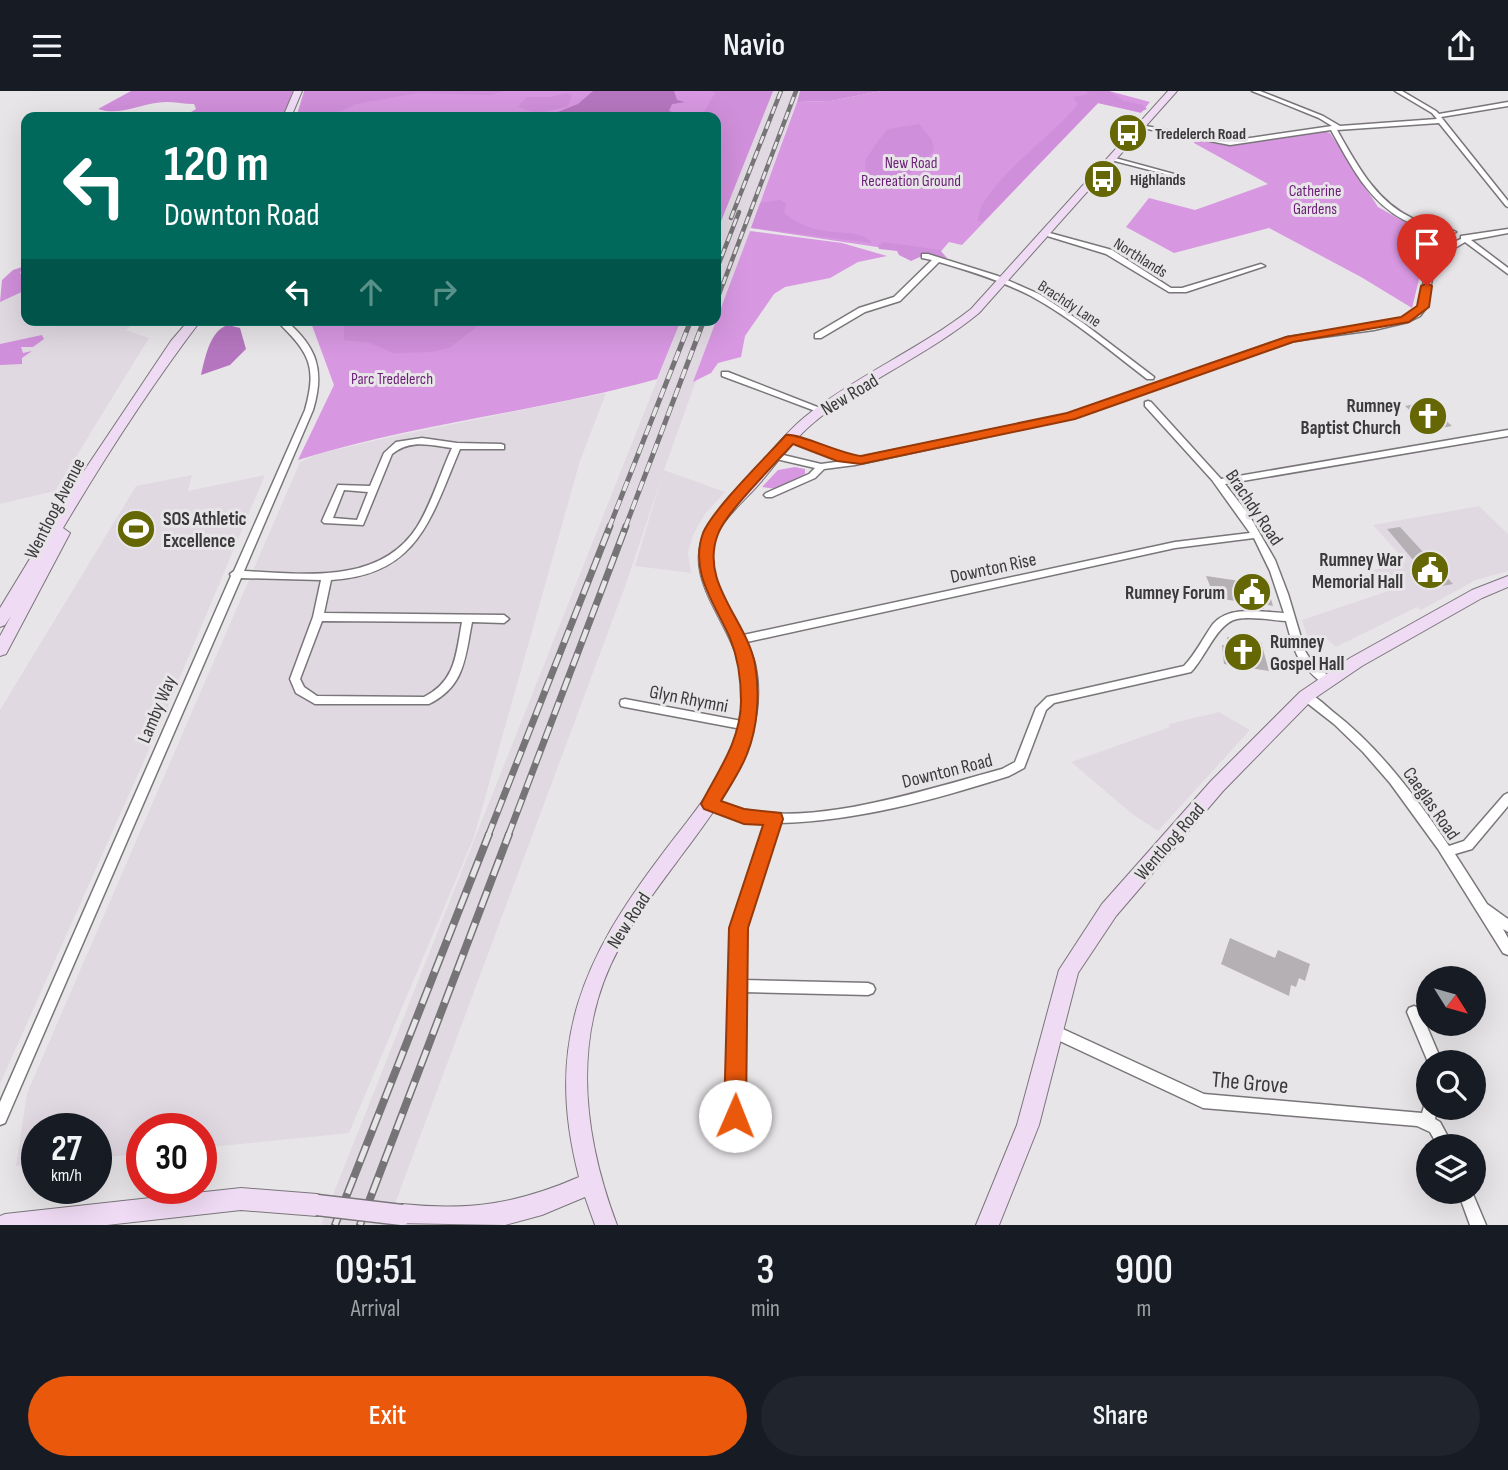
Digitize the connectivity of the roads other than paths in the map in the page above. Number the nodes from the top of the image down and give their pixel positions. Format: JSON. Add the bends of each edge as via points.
{"nodes":[{"id":1,"x":298,"y":91,"type":"edge"},
{"id":2,"x":1173,"y":91,"type":"edge"},
{"id":3,"x":1255,"y":91,"type":"edge"},
{"id":4,"x":1398,"y":91,"type":"edge"},
{"id":5,"x":1508,"y":104,"type":"edge"},
{"id":6,"x":290,"y":112,"type":"edge"},
{"id":7,"x":1439,"y":118,"type":"junction"},
{"id":8,"x":1140,"y":127,"type":"junction"},
{"id":9,"x":1335,"y":128,"type":"junction"},
{"id":10,"x":1113,"y":159,"type":"junction"},
{"id":11,"x":1182,"y":177,"type":"dead end"},
{"id":12,"x":1508,"y":205,"type":"edge"},
{"id":13,"x":1508,"y":231,"type":"edge"},
{"id":14,"x":1452,"y":232,"type":"dead end"},
{"id":15,"x":1046,"y":234,"type":"junction"},
{"id":16,"x":1464,"y":238,"type":"junction"},
{"id":17,"x":925,"y":256,"type":"dead end"},
{"id":18,"x":937,"y":260,"type":"junction"},
{"id":19,"x":1261,"y":266,"type":"dead end"},
{"id":20,"x":1508,"y":272,"type":"edge"},
{"id":21,"x":1004,"y":282,"type":"junction"},
{"id":22,"x":179,"y":326,"type":"edge"},
{"id":23,"x":190,"y":326,"type":"edge"},
{"id":24,"x":286,"y":326,"type":"edge"},
{"id":25,"x":818,"y":336,"type":"dead end"},
{"id":26,"x":175,"y":344,"type":"junction"},
{"id":27,"x":724,"y":375,"type":"dead end"},
{"id":28,"x":1150,"y":377,"type":"dead end"},
{"id":29,"x":1148,"y":404,"type":"dead end"},
{"id":30,"x":821,"y":410,"type":"junction"},
{"id":31,"x":1508,"y":433,"type":"edge"},
{"id":32,"x":790,"y":438,"type":"junction"},
{"id":33,"x":457,"y":446,"type":"junction"},
{"id":34,"x":501,"y":447,"type":"dead end"},
{"id":35,"x":103,"y":456,"type":"junction"},
{"id":36,"x":775,"y":456,"type":"junction"},
{"id":37,"x":861,"y":460,"type":"junction"},
{"id":38,"x":821,"y":467,"type":"junction"},
{"id":39,"x":1219,"y":482,"type":"junction"},
{"id":40,"x":374,"y":489,"type":"junction"},
{"id":41,"x":769,"y":495,"type":"dead end"},
{"id":42,"x":1256,"y":535,"type":"junction"},
{"id":43,"x":235,"y":574,"type":"junction"},
{"id":44,"x":327,"y":577,"type":"junction"},
{"id":45,"x":1508,"y":581,"type":"edge"},
{"id":46,"x":318,"y":617,"type":"junction"},
{"id":47,"x":1289,"y":617,"type":"junction"},
{"id":48,"x":468,"y":619,"type":"junction"},
{"id":49,"x":504,"y":619,"type":"dead end"},
{"id":50,"x":0,"y":621,"type":"edge"},
{"id":51,"x":738,"y":640,"type":"junction"},
{"id":52,"x":0,"y":650,"type":"edge"},
{"id":53,"x":1327,"y":681,"type":"junction"},
{"id":54,"x":1306,"y":697,"type":"junction"},
{"id":55,"x":625,"y":703,"type":"dead end"},
{"id":56,"x":747,"y":726,"type":"junction"},
{"id":57,"x":1508,"y":799,"type":"edge"},
{"id":58,"x":710,"y":804,"type":"junction"},
{"id":59,"x":774,"y":819,"type":"junction"},
{"id":60,"x":1445,"y":852,"type":"junction"},
{"id":61,"x":1481,"y":906,"type":"junction"},
{"id":62,"x":1508,"y":926,"type":"edge"},
{"id":63,"x":1508,"y":949,"type":"edge"},
{"id":64,"x":738,"y":986,"type":"junction"},
{"id":65,"x":868,"y":989,"type":"dead end"},
{"id":66,"x":1414,"y":1013,"type":"dead end"},
{"id":67,"x":1052,"y":1030,"type":"junction"},
{"id":68,"x":1430,"y":1050,"type":"edge"},
{"id":69,"x":1416,"y":1114,"type":"edge"},
{"id":70,"x":735,"y":1116,"type":"dead end"},
{"id":71,"x":0,"y":1118,"type":"edge"},
{"id":72,"x":591,"y":1183,"type":"junction"},
{"id":73,"x":1470,"y":1204,"type":"edge"},
{"id":74,"x":992,"y":1223,"type":"edge"},
{"id":75,"x":5,"y":1225,"type":"edge"},
{"id":76,"x":606,"y":1225,"type":"edge"},
{"id":77,"x":1478,"y":1225,"type":"edge"}],
"edges":[{"from":1,"to":6,"type":"street"},
{"from":2,"to":8,"type":"street","name":"New Road"},
{"from":3,"to":9,"type":"street","via":[[1321,117]]},
{"from":4,"to":7,"type":"street","via":[[1420,101]]},
{"from":5,"to":7,"type":"street"},
{"from":7,"to":9,"type":"street"},
{"from":7,"to":12,"type":"street"},
{"from":8,"to":9,"type":"street","via":[[1230,143]]},
{"from":8,"to":10,"type":"street","name":"New Road"},
{"from":9,"to":14,"type":"street","via":[[1381,203],[1415,223]]},
{"from":10,"to":11,"type":"street"},
{"from":10,"to":15,"type":"street","name":"New Road"},
{"from":13,"to":16,"type":"street"},
{"from":15,"to":19,"type":"street","name":"Northlands","via":[[1109,251],[1169,289],[1183,290]]},
{"from":15,"to":21,"type":"street","name":"New Road"},
{"from":16,"to":20,"type":"street"},
{"from":16,"to":37,"type":"street","via":[[1435,260],[1423,307],[1411,317],[1291,339],[1070,417]]},
{"from":17,"to":18,"type":"street","name":"Brachdy Lane"},
{"from":18,"to":21,"type":"street","name":"Brachdy Lane"},
{"from":18,"to":25,"type":"street","via":[[897,299],[862,310]]},
{"from":21,"to":28,"type":"street","name":"Brachdy Lane","via":[[1053,305]]},
{"from":21,"to":30,"type":"street","name":"New Road","via":[[945,335]]},
{"from":22,"to":26,"type":"street","name":"Wentloog Avenue"},
{"from":23,"to":26,"type":"street","name":"Wentloog Avenue"},
{"from":24,"to":43,"type":"street","name":"Lamby Way","via":[[306,347],[315,366],[316,384]]},
{"from":26,"to":35,"type":"street","name":"Wentloog Avenue"},
{"from":27,"to":30,"type":"street"},
{"from":29,"to":39,"type":"street","name":"Brachdy Road"},
{"from":30,"to":32,"type":"street","name":"New Road"},
{"from":31,"to":39,"type":"street"},
{"from":32,"to":36,"type":"street","name":"New Road"},
{"from":32,"to":37,"type":"street","via":[[842,458]]},
{"from":33,"to":34,"type":"street"},
{"from":33,"to":40,"type":"street","via":[[422,441],[399,445],[388,453]]},
{"from":33,"to":44,"type":"street","via":[[420,530],[405,548],[368,571]]},
{"from":35,"to":50,"type":"street","name":"Wentloog Avenue","via":[[62,515]]},
{"from":35,"to":52,"type":"street","name":"Wentloog Avenue"},
{"from":36,"to":38,"type":"street"},
{"from":36,"to":51,"type":"street","name":"New Road","via":[[717,522],[705,552],[711,584]]},
{"from":37,"to":38,"type":"street"},
{"from":38,"to":41,"type":"street","via":[[812,476]]},
{"from":39,"to":42,"type":"street","name":"Brachdy Road"},
{"from":40,"to":40,"type":"street","via":[[360,523],[327,521],[341,487]]},
{"from":42,"to":47,"type":"street","name":"Brachdy Road","via":[[1274,569]]},
{"from":42,"to":51,"type":"street","name":"Downton Rise","via":[[1167,546]]},
{"from":43,"to":44,"type":"street"},
{"from":43,"to":71,"type":"street","name":"Lamby Way"},
{"from":44,"to":46,"type":"street"},
{"from":45,"to":53,"type":"main road","name":"Wentloog Road","via":[[1477,594]]},
{"from":46,"to":48,"type":"street"},
{"from":46,"to":48,"type":"street","via":[[295,679],[300,691],[315,700],[425,701],[440,695],[453,682]]},
{"from":47,"to":53,"type":"street","name":"Brachdy Road","via":[[1304,658]]},
{"from":47,"to":59,"type":"street","name":"Downton Road","via":[[1231,616],[1217,625],[1186,669],[1051,700],[1041,708],[1023,759],[1014,770],[855,810]]},
{"from":48,"to":49,"type":"street"},
{"from":51,"to":56,"type":"street","name":"New Road","via":[[748,672]]},
{"from":53,"to":54,"type":"main road","name":"Wentloog Road"},
{"from":54,"to":60,"type":"street","name":"Caeglas Road","via":[[1343,723],[1376,757]]},
{"from":54,"to":67,"type":"street","name":"Wentloog Road","via":[[1217,786],[1109,910],[1069,970]]},
{"from":55,"to":56,"type":"street","name":"Glyn Rhymni"},
{"from":56,"to":58,"type":"street","name":"New Road","via":[[734,765]]},
{"from":57,"to":60,"type":"street","via":[[1468,845]]},
{"from":58,"to":59,"type":"street","name":"Downton Road","via":[[744,817]]},
{"from":58,"to":72,"type":"street","name":"New Road","via":[[612,941],[587,1002],[577,1051],[576,1097]]},
{"from":59,"to":64,"type":"street","via":[[740,917]]},
{"from":60,"to":61,"type":"street","name":"Caeglas Road"},
{"from":61,"to":62,"type":"street"},
{"from":61,"to":63,"type":"street","name":"Caeglas Road"},
{"from":64,"to":65,"type":"street"},
{"from":64,"to":70,"type":"street"},
{"from":66,"to":68,"type":"street"},
{"from":67,"to":69,"type":"street","name":"The Grove","via":[[1203,1101]]},
{"from":67,"to":74,"type":"street","name":"Wentloog Road","via":[[1028,1125]]},
{"from":72,"to":75,"type":"street","bridge":true,"via":[[494,1218],[458,1221],[241,1199]]},
{"from":72,"to":76,"type":"street","name":"New Road"},
{"from":73,"to":77,"type":"street"}]}
